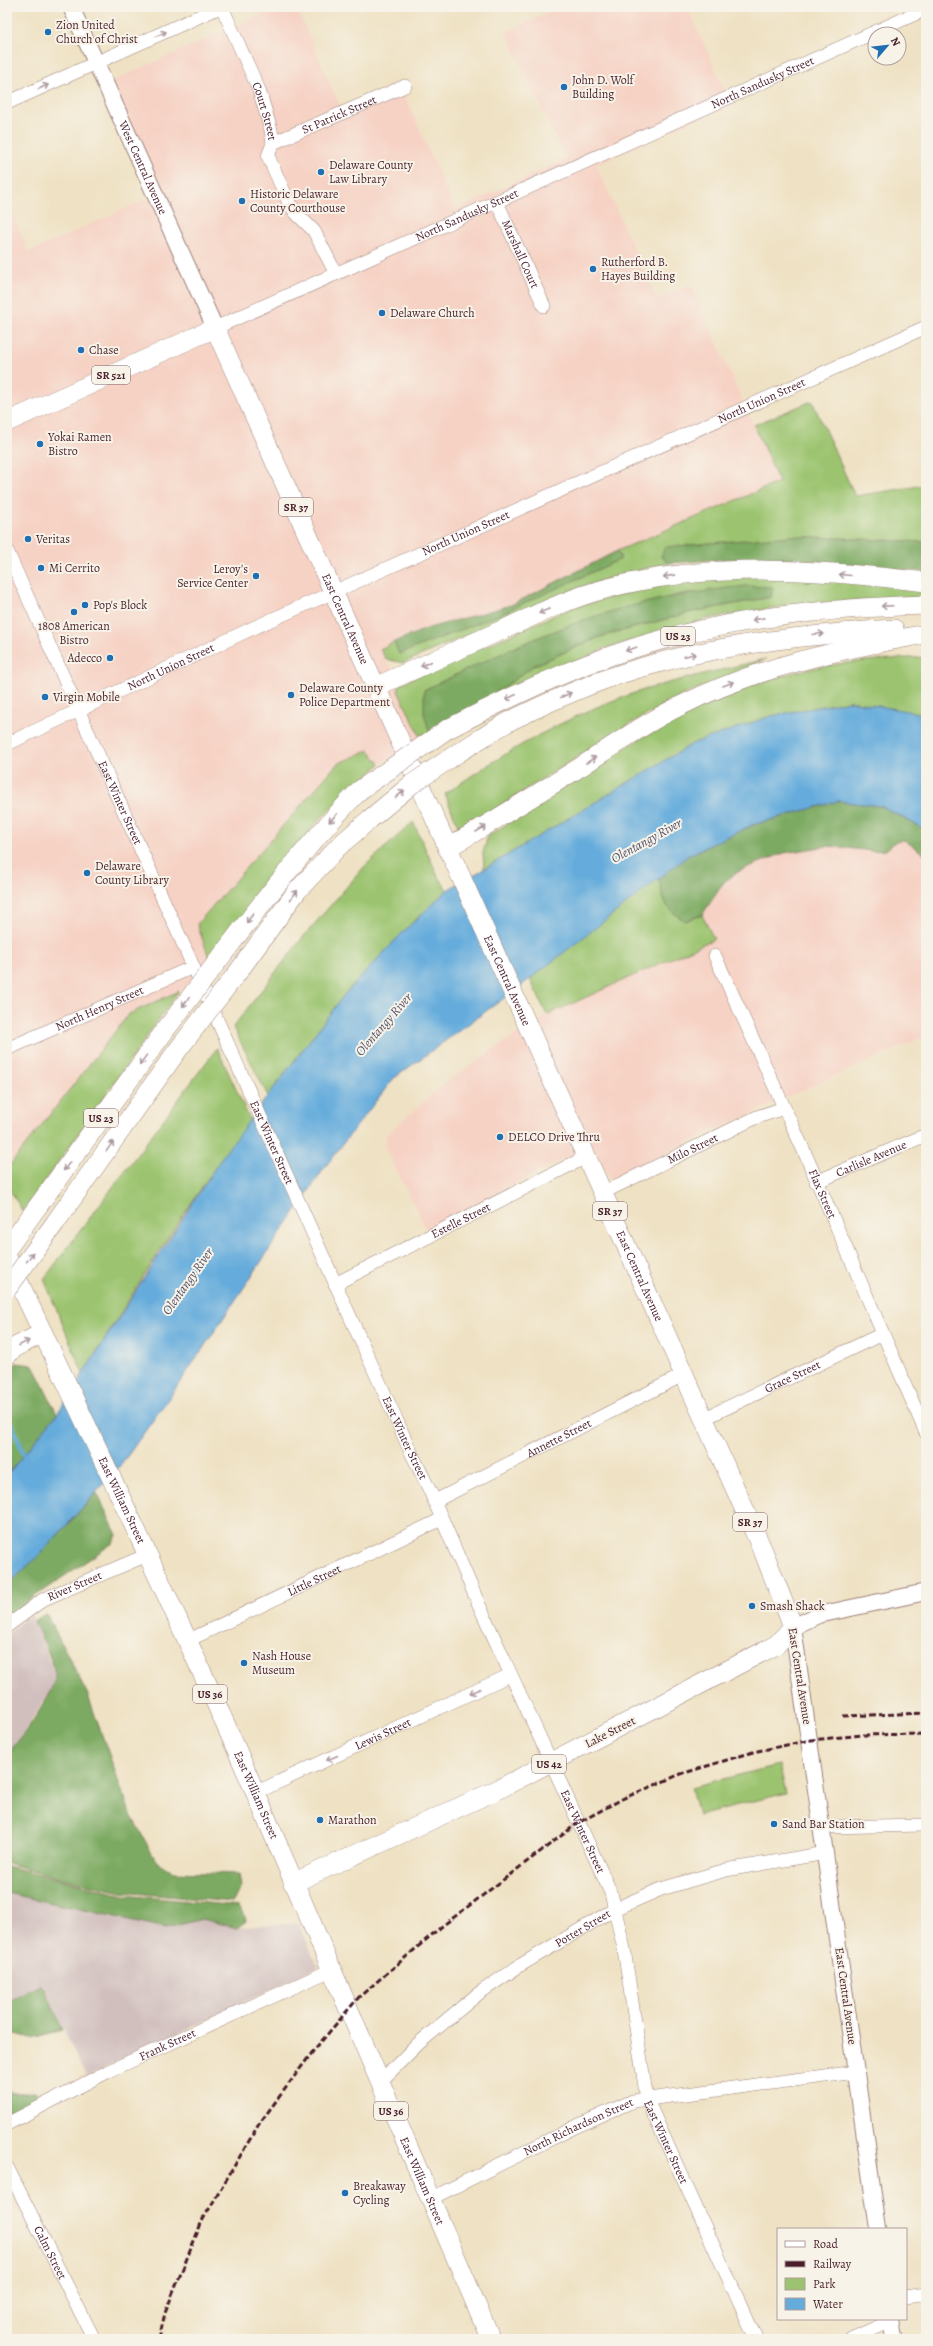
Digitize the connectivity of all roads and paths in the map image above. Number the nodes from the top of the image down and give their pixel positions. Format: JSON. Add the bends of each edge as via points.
{"nodes":[{"id":1,"x":71,"y":7,"type":"edge"},
{"id":2,"x":221,"y":7,"type":"edge"},
{"id":3,"x":926,"y":9,"type":"edge"},
{"id":4,"x":96,"y":63,"type":"junction"},
{"id":5,"x":405,"y":86,"type":"dead end"},
{"id":6,"x":7,"y":103,"type":"edge"},
{"id":7,"x":273,"y":143,"type":"junction"},
{"id":8,"x":497,"y":202,"type":"junction"},
{"id":9,"x":336,"y":274,"type":"junction"},
{"id":10,"x":544,"y":306,"type":"dead end"},
{"id":11,"x":926,"y":327,"type":"edge"},
{"id":12,"x":215,"y":328,"type":"junction"},
{"id":13,"x":7,"y":422,"type":"edge"},
{"id":14,"x":7,"y":551,"type":"edge"},
{"id":15,"x":926,"y":582,"type":"edge"},
{"id":16,"x":334,"y":593,"type":"junction"},
{"id":17,"x":926,"y":604,"type":"edge"},
{"id":18,"x":926,"y":628,"type":"edge"},
{"id":19,"x":926,"y":634,"type":"edge"},
{"id":20,"x":375,"y":687,"type":"junction"},
{"id":21,"x":78,"y":710,"type":"junction"},
{"id":22,"x":7,"y":744,"type":"edge"},
{"id":23,"x":447,"y":848,"type":"junction"},
{"id":24,"x":715,"y":956,"type":"dead end"},
{"id":25,"x":193,"y":967,"type":"junction"},
{"id":26,"x":7,"y":1049,"type":"edge"},
{"id":27,"x":784,"y":1108,"type":"junction"},
{"id":28,"x":926,"y":1135,"type":"edge"},
{"id":29,"x":586,"y":1158,"type":"junction"},
{"id":30,"x":816,"y":1182,"type":"junction"},
{"id":31,"x":602,"y":1193,"type":"junction"},
{"id":32,"x":7,"y":1249,"type":"edge"},
{"id":33,"x":7,"y":1257,"type":"edge"},
{"id":34,"x":336,"y":1284,"type":"junction"},
{"id":35,"x":7,"y":1289,"type":"edge"},
{"id":36,"x":43,"y":1333,"type":"junction"},
{"id":37,"x":882,"y":1334,"type":"junction"},
{"id":38,"x":7,"y":1355,"type":"edge"},
{"id":39,"x":683,"y":1375,"type":"junction"},
{"id":40,"x":703,"y":1419,"type":"junction"},
{"id":41,"x":926,"y":1433,"type":"edge"},
{"id":42,"x":435,"y":1501,"type":"junction"},
{"id":43,"x":442,"y":1520,"type":"junction"},
{"id":44,"x":147,"y":1555,"type":"junction"},
{"id":45,"x":926,"y":1592,"type":"edge"},
{"id":46,"x":7,"y":1626,"type":"edge"},
{"id":47,"x":794,"y":1627,"type":"junction"},
{"id":48,"x":187,"y":1641,"type":"junction"},
{"id":49,"x":510,"y":1675,"type":"junction"},
{"id":50,"x":550,"y":1763,"type":"junction"},
{"id":51,"x":255,"y":1793,"type":"junction"},
{"id":52,"x":926,"y":1825,"type":"edge"},
{"id":53,"x":822,"y":1827,"type":"junction"},
{"id":54,"x":826,"y":1853,"type":"junction"},
{"id":55,"x":293,"y":1883,"type":"junction"},
{"id":56,"x":615,"y":1909,"type":"junction"},
{"id":57,"x":331,"y":1970,"type":"junction"},
{"id":58,"x":856,"y":2072,"type":"junction"},
{"id":59,"x":379,"y":2083,"type":"junction"},
{"id":60,"x":648,"y":2100,"type":"junction"},
{"id":61,"x":7,"y":2124,"type":"edge"},
{"id":62,"x":7,"y":2167,"type":"edge"},
{"id":63,"x":430,"y":2199,"type":"junction"},
{"id":64,"x":878,"y":2228,"type":"edge"},
{"id":65,"x":926,"y":2294,"type":"edge"},
{"id":66,"x":907,"y":2297,"type":"edge"},
{"id":67,"x":891,"y":2320,"type":"edge"},
{"id":68,"x":94,"y":2339,"type":"edge"},
{"id":69,"x":491,"y":2339,"type":"edge"},
{"id":70,"x":756,"y":2339,"type":"edge"},
{"id":71,"x":851,"y":2339,"type":"edge"},
{"id":72,"x":894,"y":2339,"type":"edge"}],
"edges":[{"from":1,"to":4,"type":"main road","name":"West Central Avenue","number":"SR 37"},
{"from":4,"to":2,"type":"street","one_way":true},
{"from":2,"to":7,"type":"street","name":"Court Street","via":[[259,90]]},
{"from":3,"to":8,"type":"street","name":"North Sandusky Street"},
{"from":6,"to":4,"type":"street","one_way":true},
{"from":4,"to":12,"type":"main road","name":"West Central Avenue","number":"SR 37"},
{"from":5,"to":7,"type":"street","name":"St Patrick Street"},
{"from":7,"to":9,"type":"street","name":"Court Street","via":[[268,156],[289,203],[314,231]]},
{"from":8,"to":9,"type":"street","name":"North Sandusky Street"},
{"from":8,"to":10,"type":"street","name":"Marshall Court"},
{"from":9,"to":12,"type":"street","name":"North Sandusky Street"},
{"from":11,"to":16,"type":"street","name":"North Union Street"},
{"from":12,"to":13,"type":"highway","name":"North Sandusky Street","number":"SR 521"},
{"from":12,"to":16,"type":"highway","name":"East Central Avenue","number":"SR 37"},
{"from":14,"to":21,"type":"street","name":"East Winter Street"},
{"from":15,"to":20,"type":"highway","one_way":true,"via":[[757,569],[708,571],[651,579],[569,600]]},
{"from":16,"to":20,"type":"highway","name":"East Central Avenue","number":"SR 37"},
{"from":16,"to":21,"type":"street","name":"North Union Street"},
{"from":17,"to":32,"type":"highway","number":"US 23","one_way":true,"bridge":true,"via":[[777,615],[697,631],[631,649],[573,670],[446,730],[360,790],[282,875],[166,1029]]},
{"from":35,"to":18,"type":"highway","number":"US 23","one_way":true,"bridge":true,"via":[[177,1051],[297,891],[338,847],[412,784],[516,718],[577,690],[633,670],[696,653],[763,642],[823,634]]},
{"from":23,"to":19,"type":"highway","one_way":true,"via":[[507,814],[659,717],[723,686],[772,669],[862,645]]},
{"from":20,"to":23,"type":"highway","name":"East Central Avenue","number":"SR 37"},
{"from":21,"to":22,"type":"street","name":"North Union Street"},
{"from":21,"to":25,"type":"street","name":"East Winter Street"},
{"from":23,"to":29,"type":"highway","name":"East Central Avenue","number":"SR 37"},
{"from":24,"to":27,"type":"street","name":"Flax Street"},
{"from":25,"to":26,"type":"street","name":"North Henry Street"},
{"from":25,"to":34,"type":"street","name":"East Winter Street"},
{"from":27,"to":30,"type":"street","name":"Flax Street"},
{"from":27,"to":31,"type":"street","name":"Milo Street","via":[[757,1117]]},
{"from":28,"to":30,"type":"street","name":"Carlisle Avenue"},
{"from":29,"to":31,"type":"highway","name":"East Central Avenue","number":"SR 37"},
{"from":29,"to":34,"type":"street","name":"Estelle Street"},
{"from":30,"to":37,"type":"street","name":"Flax Street"},
{"from":31,"to":39,"type":"highway","name":"East Central Avenue","number":"SR 37"},
{"from":33,"to":36,"type":"highway","name":"East William Street","number":"US 36"},
{"from":34,"to":42,"type":"street","name":"East Winter Street"},
{"from":38,"to":36,"type":"highway","one_way":true,"via":[[17,1346]]},
{"from":36,"to":44,"type":"highway","name":"East William Street","number":"US 36"},
{"from":37,"to":40,"type":"street","name":"Grace Street"},
{"from":37,"to":41,"type":"street","name":"Flax Street"},
{"from":39,"to":40,"type":"highway","name":"East Central Avenue","number":"SR 37"},
{"from":39,"to":42,"type":"street","name":"Annette Street"},
{"from":40,"to":47,"type":"highway","name":"East Central Avenue","number":"SR 37","via":[[764,1553]]},
{"from":42,"to":43,"type":"street","name":"East Winter Street"},
{"from":43,"to":48,"type":"street","name":"Little Street"},
{"from":43,"to":49,"type":"street","name":"East Winter Street"},
{"from":44,"to":46,"type":"street","name":"River Street","via":[[44,1599]]},
{"from":44,"to":48,"type":"highway","name":"East William Street","number":"US 36"},
{"from":45,"to":47,"type":"main road","name":"Lake Street","number":"US 42","via":[[818,1615]]},
{"from":47,"to":50,"type":"highway","name":"Lake Street","number":"US 42","via":[[776,1645]]},
{"from":47,"to":53,"type":"main road","name":"East Central Avenue","number":"SR 37"},
{"from":48,"to":51,"type":"highway","name":"East William Street","number":"US 36"},
{"from":49,"to":50,"type":"street","name":"East Winter Street"},
{"from":49,"to":51,"type":"street","name":"Lewis Street","one_way":true},
{"from":50,"to":55,"type":"highway","name":"Lake Street","number":"US 42"},
{"from":50,"to":56,"type":"street","name":"East Winter Street","via":[[611,1893]]},
{"from":51,"to":55,"type":"highway","name":"East William Street","number":"US 36"},
{"from":52,"to":53,"type":"street"},
{"from":53,"to":54,"type":"main road","name":"East Central Avenue","number":"SR 37"},
{"from":54,"to":56,"type":"street","name":"Potter Street","via":[[726,1870],[661,1889]]},
{"from":54,"to":58,"type":"main road","name":"East Central Avenue","number":"SR 37"},
{"from":55,"to":57,"type":"highway","name":"East William Street","number":"US 36"},
{"from":56,"to":59,"type":"street","name":"Potter Street","via":[[519,1966],[478,1994],[419,2043]]},
{"from":56,"to":60,"type":"street","name":"East Winter Street","via":[[624,1949]]},
{"from":57,"to":59,"type":"highway","name":"East William Street","number":"US 36"},
{"from":57,"to":61,"type":"street","name":"Frank Street","via":[[108,2072]]},
{"from":58,"to":60,"type":"street","name":"North Richardson Street"},
{"from":58,"to":64,"type":"main road","name":"East Central Avenue","number":"SR 37"},
{"from":59,"to":63,"type":"highway","name":"East William Street","number":"US 36"},
{"from":60,"to":63,"type":"street","name":"North Richardson Street","via":[[633,2101]]},
{"from":60,"to":70,"type":"street","name":"East Winter Street"},
{"from":62,"to":68,"type":"street","name":"Calm Street"},
{"from":63,"to":69,"type":"highway","name":"East William Street","number":"US 36"},
{"from":65,"to":66,"type":"street"},
{"from":67,"to":71,"type":"street"},
{"from":67,"to":72,"type":"main road"}]}
